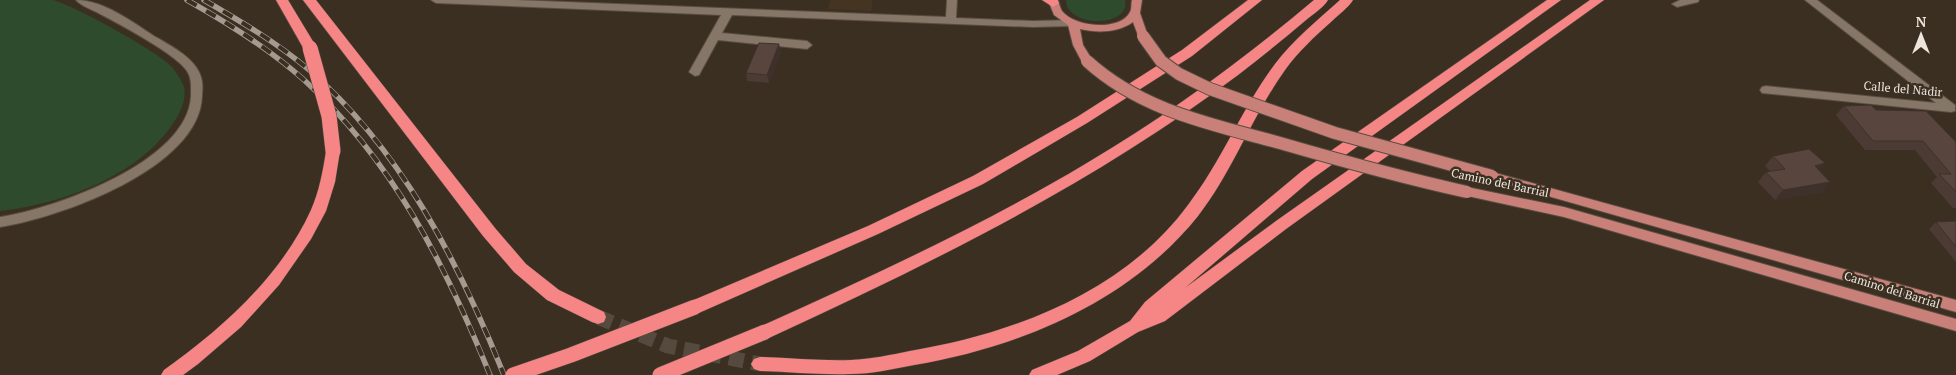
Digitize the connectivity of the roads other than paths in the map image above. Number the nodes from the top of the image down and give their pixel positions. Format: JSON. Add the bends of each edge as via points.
{"nodes":[{"id":1,"x":81,"y":0,"type":"edge"},
{"id":2,"x":282,"y":0,"type":"edge"},
{"id":3,"x":310,"y":0,"type":"edge"},
{"id":4,"x":436,"y":0,"type":"edge"},
{"id":5,"x":1137,"y":0,"type":"edge"},
{"id":6,"x":1256,"y":0,"type":"edge"},
{"id":7,"x":1322,"y":0,"type":"edge"},
{"id":8,"x":1347,"y":0,"type":"edge"},
{"id":9,"x":1555,"y":0,"type":"edge"},
{"id":10,"x":1598,"y":0,"type":"edge"},
{"id":11,"x":1694,"y":0,"type":"edge"},
{"id":12,"x":1810,"y":0,"type":"edge"},
{"id":13,"x":952,"y":2,"type":"edge"},
{"id":14,"x":1052,"y":3,"type":"edge"},
{"id":15,"x":1677,"y":4,"type":"dead end"},
{"id":16,"x":728,"y":12,"type":"junction"},
{"id":17,"x":1135,"y":14,"type":"junction"},
{"id":18,"x":951,"y":21,"type":"junction"},
{"id":19,"x":1033,"y":24,"type":"junction"},
{"id":20,"x":1072,"y":24,"type":"junction"},
{"id":21,"x":715,"y":36,"type":"junction"},
{"id":22,"x":807,"y":45,"type":"dead end"},
{"id":23,"x":694,"y":72,"type":"dead end"},
{"id":24,"x":1766,"y":90,"type":"dead end"},
{"id":25,"x":1953,"y":110,"type":"edge"},
{"id":26,"x":0,"y":222,"type":"edge"},
{"id":27,"x":1956,"y":306,"type":"edge"},
{"id":28,"x":598,"y":317,"type":"tunnel mouth"},
{"id":29,"x":1956,"y":325,"type":"edge"},
{"id":30,"x":1132,"y":328,"type":"junction"},
{"id":31,"x":760,"y":364,"type":"tunnel mouth"},
{"id":32,"x":170,"y":375,"type":"edge"},
{"id":33,"x":513,"y":375,"type":"edge"},
{"id":34,"x":660,"y":375,"type":"edge"},
{"id":35,"x":1038,"y":375,"type":"edge"}],
"edges":[{"from":1,"to":26,"type":"street","via":[[173,53],[190,67],[197,82],[198,102],[185,129],[154,160],[113,186],[35,216]]},
{"from":2,"to":32,"type":"highway","bridge":true,"via":[[310,48],[329,116],[333,151],[329,176],[310,226],[256,300],[226,330]]},
{"from":3,"to":28,"type":"highway","via":[[520,268],[553,294]]},
{"from":4,"to":16,"type":"street"},
{"from":5,"to":17,"type":"main road"},
{"from":6,"to":33,"type":"highway","bridge":true,"via":[[1187,53],[1082,120],[978,180],[873,230],[695,307]]},
{"from":7,"to":34,"type":"highway","bridge":true,"via":[[1203,94],[1119,150],[1012,213],[912,264],[765,332]]},
{"from":8,"to":31,"type":"highway","via":[[1275,74],[1192,211],[1158,248],[1109,286],[1042,321],[987,342],[918,358],[852,367]]},
{"from":9,"to":30,"type":"highway","via":[[1381,120],[1308,175],[1151,307]]},
{"from":10,"to":30,"type":"highway","via":[[1281,225],[1159,316]]},
{"from":11,"to":15,"type":"street"},
{"from":12,"to":25,"type":"street","name":"Calle del Nadir"},
{"from":13,"to":18,"type":"street"},
{"from":14,"to":19,"type":"street","via":[[1047,18]]},
{"from":14,"to":20,"type":"main road","via":[[1058,14]]},
{"from":16,"to":18,"type":"street"},
{"from":16,"to":21,"type":"street"},
{"from":17,"to":20,"type":"main road","via":[[1128,21],[1108,28]]},
{"from":17,"to":27,"type":"main road","name":"Camino del Barrial","bridge":true,"via":[[1143,36],[1170,68],[1227,95],[1304,124]]},
{"from":18,"to":19,"type":"street"},
{"from":19,"to":20,"type":"street"},
{"from":20,"to":29,"type":"main road","name":"Camino del Barrial","bridge":true,"via":[[1087,61],[1118,88],[1154,106],[1398,177],[1564,212]]},
{"from":21,"to":22,"type":"street"},
{"from":21,"to":23,"type":"street"},
{"from":24,"to":25,"type":"street","name":"Calle del Nadir"},
{"from":30,"to":35,"type":"highway","via":[[1084,356]]}]}
